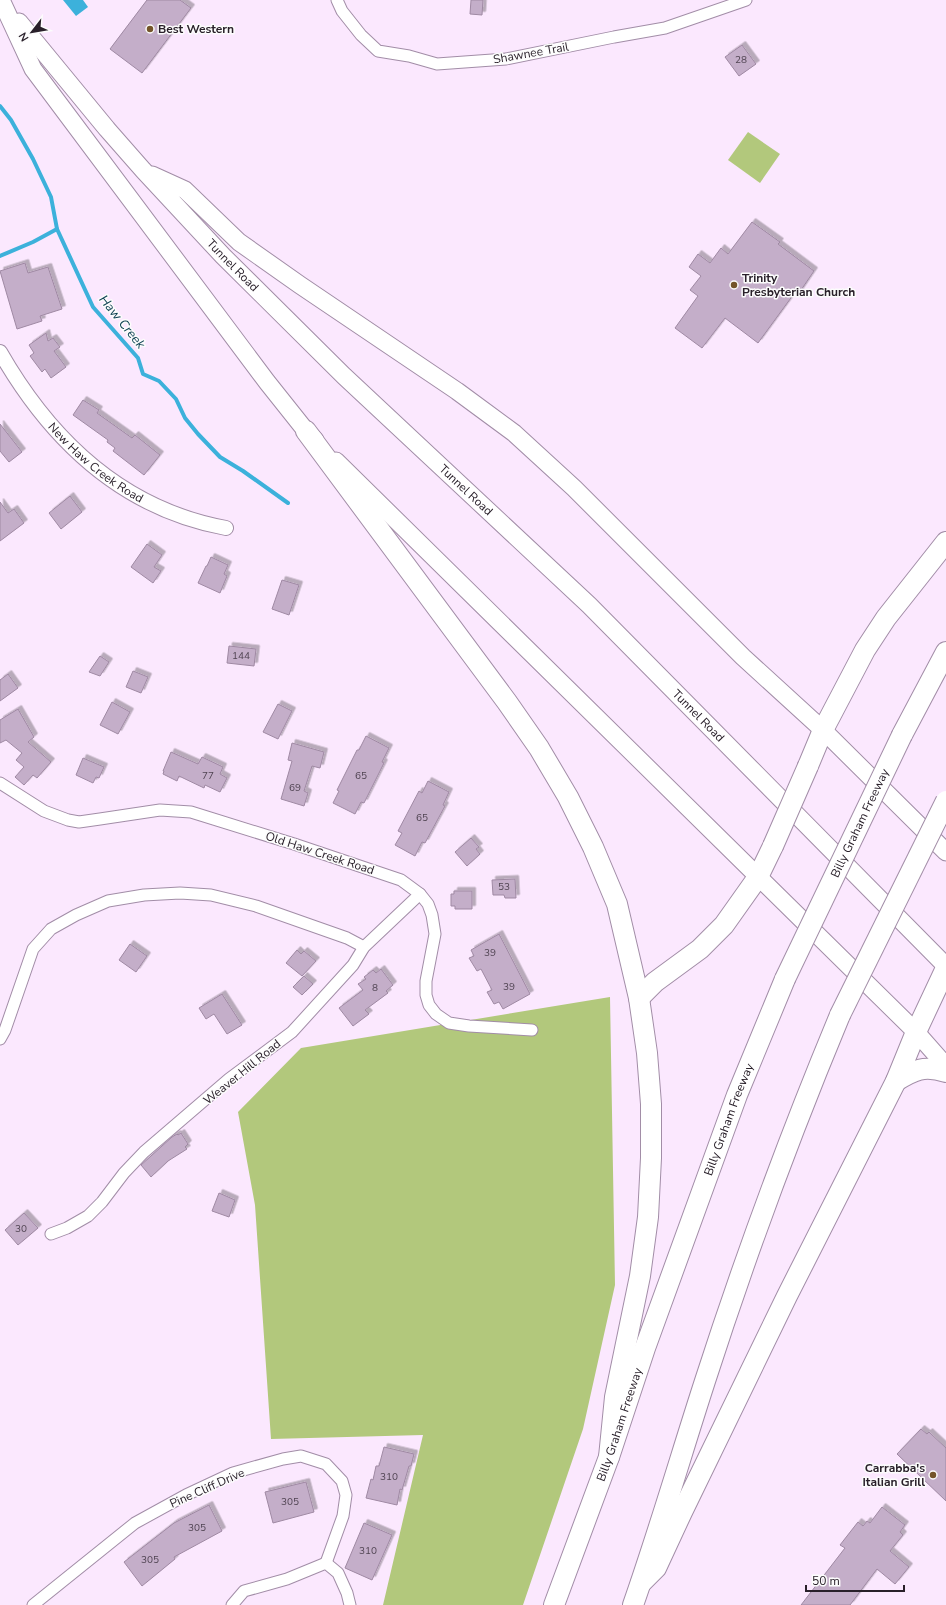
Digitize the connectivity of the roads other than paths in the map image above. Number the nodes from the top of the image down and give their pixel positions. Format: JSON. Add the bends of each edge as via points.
{"nodes":[{"id":1,"x":338,"y":0,"type":"edge"},
{"id":2,"x":746,"y":0,"type":"edge"},
{"id":3,"x":1,"y":1,"type":"edge"},
{"id":4,"x":143,"y":170,"type":"junction"},
{"id":5,"x":0,"y":352,"type":"edge"},
{"id":6,"x":306,"y":431,"type":"junction"},
{"id":7,"x":226,"y":528,"type":"dead end"},
{"id":8,"x":946,"y":542,"type":"edge"},
{"id":9,"x":946,"y":652,"type":"edge"},
{"id":10,"x":823,"y":730,"type":"junction"},
{"id":11,"x":0,"y":783,"type":"edge"},
{"id":12,"x":946,"y":801,"type":"edge"},
{"id":13,"x":946,"y":852,"type":"edge"},
{"id":14,"x":758,"y":877,"type":"junction"},
{"id":15,"x":420,"y":894,"type":"junction"},
{"id":16,"x":364,"y":947,"type":"junction"},
{"id":17,"x":946,"y":967,"type":"edge"},
{"id":18,"x":639,"y":998,"type":"junction"},
{"id":19,"x":532,"y":1030,"type":"dead end"},
{"id":20,"x":916,"y":1032,"type":"junction"},
{"id":21,"x":0,"y":1038,"type":"edge"},
{"id":22,"x":946,"y":1066,"type":"edge"},
{"id":23,"x":946,"y":1072,"type":"edge"},
{"id":24,"x":896,"y":1082,"type":"junction"},
{"id":25,"x":51,"y":1234,"type":"dead end"},
{"id":26,"x":609,"y":1457,"type":"junction"},
{"id":27,"x":326,"y":1563,"type":"junction"},
{"id":28,"x":641,"y":1582,"type":"junction"},
{"id":29,"x":33,"y":1605,"type":"edge"},
{"id":30,"x":232,"y":1605,"type":"edge"},
{"id":31,"x":350,"y":1605,"type":"edge"},
{"id":32,"x":554,"y":1605,"type":"edge"},
{"id":33,"x":633,"y":1605,"type":"edge"}],
"edges":[{"from":1,"to":2,"type":"street","name":"Shawnee Trail","via":[[342,10],[361,36],[378,51],[437,64],[506,60],[665,28]]},
{"from":3,"to":4,"type":"main road","name":"Tunnel Road"},
{"from":3,"to":6,"type":"main road","via":[[34,69]]},
{"from":4,"to":10,"type":"main road","via":[[185,190],[239,242],[514,433],[574,488],[743,656]]},
{"from":4,"to":17,"type":"main road","name":"Tunnel Road","via":[[223,256],[344,376],[589,605]]},
{"from":5,"to":7,"type":"street","name":"New Haw Creek Road","via":[[13,376],[44,418],[86,461],[133,494],[170,512],[201,524]]},
{"from":6,"to":14,"type":"main road"},
{"from":6,"to":18,"type":"highway","via":[[507,702],[568,796],[617,904]]},
{"from":8,"to":10,"type":"highway","via":[[886,618],[865,650]]},
{"from":9,"to":26,"type":"highway","name":"Billy Graham Freeway","bridge":true,"via":[[902,735],[785,979],[731,1110],[645,1348]]},
{"from":10,"to":13,"type":"main road"},
{"from":10,"to":14,"type":"highway","bridge":true},
{"from":11,"to":15,"type":"street","name":"Old Haw Creek Road","via":[[44,810],[79,822],[160,810],[191,812],[386,874],[401,880]]},
{"from":12,"to":28,"type":"highway","bridge":true,"via":[[840,1015],[800,1111],[705,1380]]},
{"from":14,"to":18,"type":"highway","via":[[724,925],[700,949],[655,982]]},
{"from":14,"to":20,"type":"main road"},
{"from":15,"to":16,"type":"street","name":"Weaver Hill Road"},
{"from":15,"to":19,"type":"street","name":"Old Haw Creek Road","via":[[428,904],[434,924],[435,934],[426,981],[426,995],[436,1014],[449,1023]]},
{"from":16,"to":21,"type":"street","via":[[347,938],[256,906],[211,895],[144,895],[108,901],[76,914],[51,929],[33,949]]},
{"from":16,"to":25,"type":"street","name":"Weaver Hill Road","via":[[353,965],[292,1032],[229,1078],[144,1152],[95,1210],[79,1222]]},
{"from":17,"to":20,"type":"highway"},
{"from":18,"to":26,"type":"highway","via":[[651,1104],[648,1217],[640,1276],[615,1397]]},
{"from":20,"to":22,"type":"main road"},
{"from":20,"to":24,"type":"highway"},
{"from":23,"to":24,"type":"highway","via":[[934,1068],[912,1071]]},
{"from":24,"to":28,"type":"highway","via":[[787,1296],[656,1568]]},
{"from":26,"to":32,"type":"highway","name":"Billy Graham Freeway"},
{"from":27,"to":29,"type":"street","name":"Pine Cliff Drive","via":[[343,1516],[346,1495],[342,1481],[326,1464],[301,1456],[233,1473],[135,1523]]},
{"from":27,"to":30,"type":"street","via":[[287,1579],[244,1591]]},
{"from":27,"to":31,"type":"street","via":[[338,1573]]},
{"from":28,"to":33,"type":"highway"}]}
